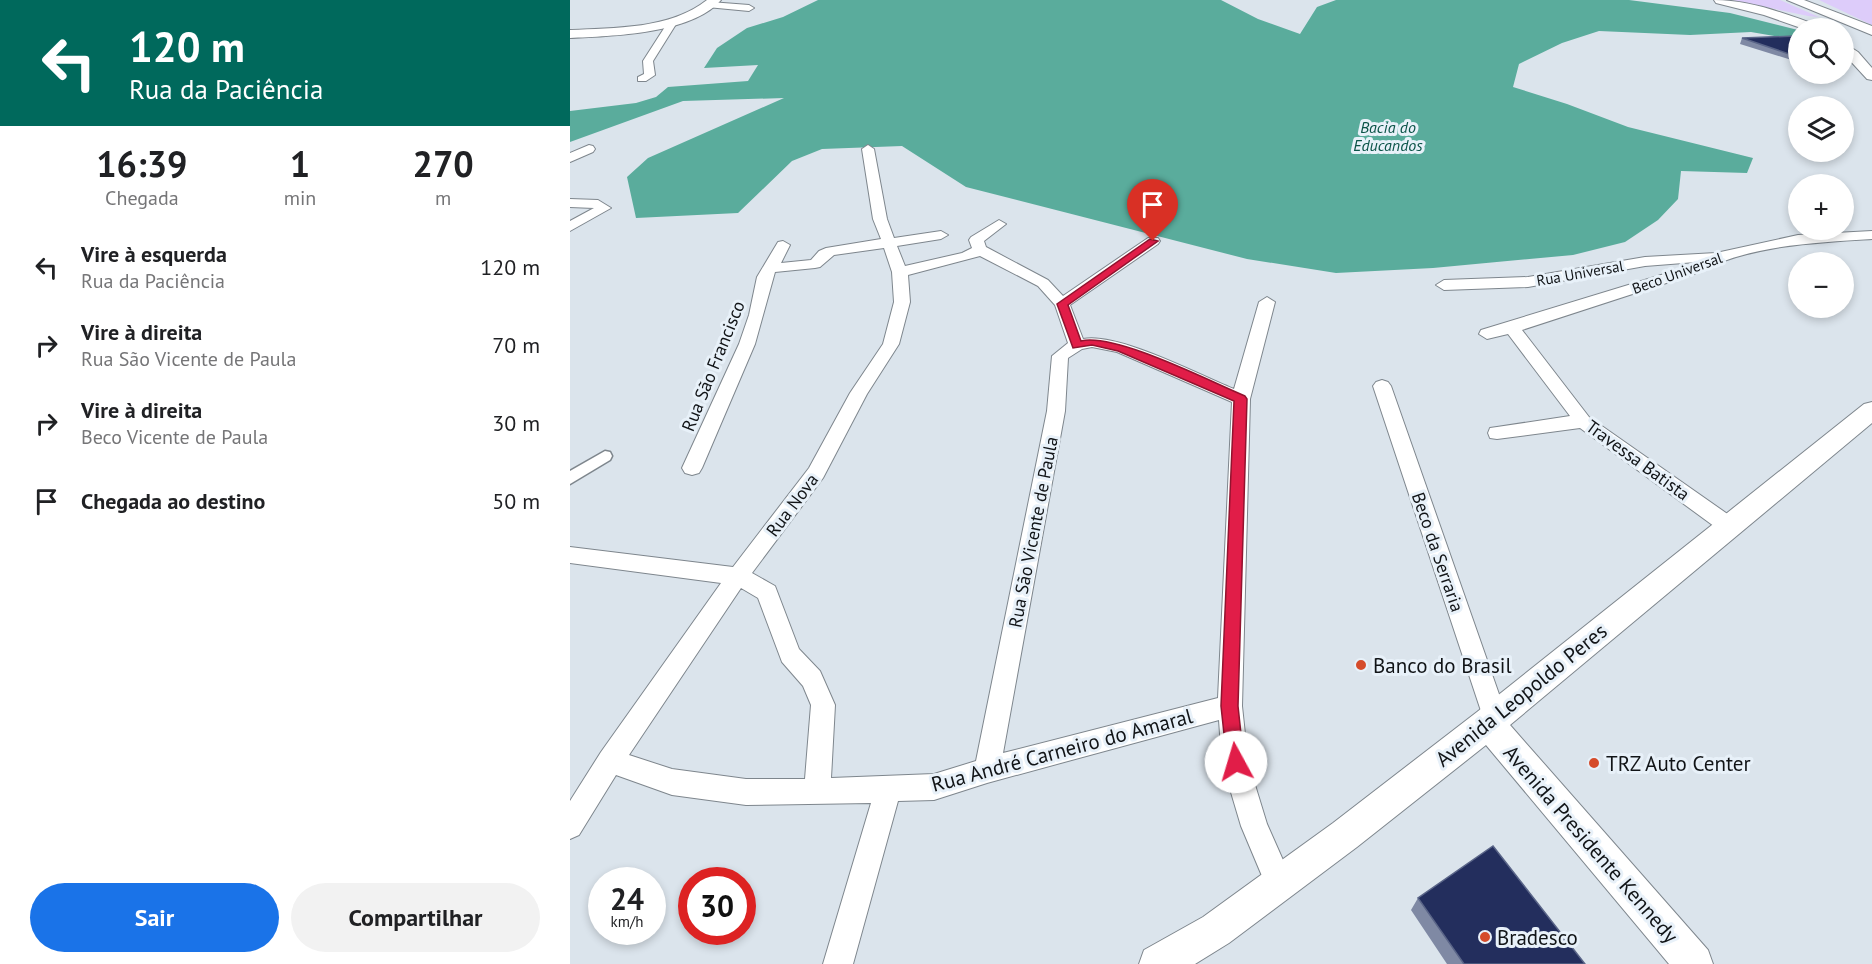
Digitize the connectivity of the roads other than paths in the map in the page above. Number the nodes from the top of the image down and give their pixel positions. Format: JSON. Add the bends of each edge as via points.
{"nodes":[{"id":1,"x":1720,"y":0,"type":"edge"},
{"id":2,"x":1735,"y":0,"type":"edge"},
{"id":3,"x":1793,"y":0,"type":"edge"},
{"id":4,"x":712,"y":2,"type":"edge"},
{"id":5,"x":1751,"y":7,"type":"junction"},
{"id":6,"x":749,"y":8,"type":"dead end"},
{"id":7,"x":1788,"y":20,"type":"edge"},
{"id":8,"x":673,"y":21,"type":"junction"},
{"id":9,"x":1872,"y":31,"type":"edge"},
{"id":10,"x":570,"y":34,"type":"edge"},
{"id":11,"x":1854,"y":57,"type":"edge"},
{"id":12,"x":1872,"y":76,"type":"edge"},
{"id":13,"x":642,"y":79,"type":"dead end"},
{"id":14,"x":589,"y":149,"type":"dead end"},
{"id":15,"x":867,"y":149,"type":"dead end"},
{"id":16,"x":570,"y":158,"type":"edge"},
{"id":17,"x":570,"y":203,"type":"edge"},
{"id":18,"x":999,"y":224,"type":"dead end"},
{"id":19,"x":570,"y":227,"type":"edge"},
{"id":20,"x":941,"y":235,"type":"dead end"},
{"id":21,"x":1872,"y":235,"type":"edge"},
{"id":22,"x":1153,"y":241,"type":"dead end"},
{"id":23,"x":888,"y":243,"type":"junction"},
{"id":24,"x":783,"y":245,"type":"dead end"},
{"id":25,"x":980,"y":250,"type":"junction"},
{"id":26,"x":1716,"y":257,"type":"junction"},
{"id":27,"x":770,"y":268,"type":"junction"},
{"id":28,"x":900,"y":272,"type":"junction"},
{"id":29,"x":1444,"y":285,"type":"dead end"},
{"id":30,"x":1267,"y":302,"type":"dead end"},
{"id":31,"x":1062,"y":304,"type":"junction"},
{"id":32,"x":1512,"y":328,"type":"junction"},
{"id":33,"x":1487,"y":334,"type":"dead end"},
{"id":34,"x":1077,"y":345,"type":"junction"},
{"id":35,"x":1382,"y":386,"type":"dead end"},
{"id":36,"x":1241,"y":399,"type":"junction"},
{"id":37,"x":1872,"y":411,"type":"edge"},
{"id":38,"x":1583,"y":421,"type":"junction"},
{"id":39,"x":1497,"y":433,"type":"dead end"},
{"id":40,"x":605,"y":456,"type":"dead end"},
{"id":41,"x":692,"y":468,"type":"dead end"},
{"id":42,"x":570,"y":478,"type":"edge"},
{"id":43,"x":1728,"y":526,"type":"junction"},
{"id":44,"x":570,"y":555,"type":"edge"},
{"id":45,"x":738,"y":576,"type":"junction"},
{"id":46,"x":1230,"y":706,"type":"junction"},
{"id":47,"x":1492,"y":720,"type":"junction"},
{"id":48,"x":609,"y":761,"type":"junction"},
{"id":49,"x":987,"y":770,"type":"junction"},
{"id":50,"x":888,"y":789,"type":"junction"},
{"id":51,"x":817,"y":792,"type":"junction"},
{"id":52,"x":570,"y":826,"type":"edge"},
{"id":53,"x":1280,"y":885,"type":"junction"},
{"id":54,"x":838,"y":964,"type":"edge"},
{"id":55,"x":1158,"y":964,"type":"edge"},
{"id":56,"x":1694,"y":964,"type":"edge"}],
"edges":[{"from":1,"to":5,"type":"street"},
{"from":2,"to":5,"type":"street"},
{"from":3,"to":9,"type":"street"},
{"from":4,"to":6,"type":"street"},
{"from":4,"to":8,"type":"street"},
{"from":5,"to":7,"type":"street"},
{"from":8,"to":10,"type":"street"},
{"from":8,"to":13,"type":"street","via":[[648,61],[650,75]]},
{"from":11,"to":12,"type":"street"},
{"from":14,"to":16,"type":"street"},
{"from":15,"to":23,"type":"street","name":"Rua Nova","via":[[874,195]]},
{"from":17,"to":19,"type":"street","via":[[598,204],[604,208]]},
{"from":18,"to":25,"type":"street","via":[[976,240]]},
{"from":20,"to":23,"type":"street"},
{"from":21,"to":26,"type":"street","name":"Beco Universal","via":[[1798,239]]},
{"from":22,"to":31,"type":"street"},
{"from":23,"to":27,"type":"street","via":[[827,252],[812,264]]},
{"from":23,"to":28,"type":"street","name":"Rua Nova"},
{"from":24,"to":27,"type":"street","name":"Rua São Francisco"},
{"from":25,"to":28,"type":"street"},
{"from":25,"to":31,"type":"street","via":[[1042,283]]},
{"from":26,"to":29,"type":"street","name":"Rua Universal","via":[[1665,258],[1527,282]]},
{"from":26,"to":32,"type":"street","name":"Beco Universal","via":[[1689,271]]},
{"from":27,"to":41,"type":"street","name":"Rua São Francisco","via":[[747,344]]},
{"from":28,"to":45,"type":"street","name":"Rua Nova","via":[[902,302],[891,344],[859,393],[816,473]]},
{"from":30,"to":36,"type":"street"},
{"from":31,"to":34,"type":"street"},
{"from":32,"to":33,"type":"street","name":"Beco Universal"},
{"from":32,"to":38,"type":"street","name":"Travessa Batista"},
{"from":34,"to":36,"type":"street","via":[[1092,342],[1121,348]]},
{"from":34,"to":49,"type":"street","name":"Rua São Vicente de Paula","via":[[1060,356],[1056,411]]},
{"from":35,"to":47,"type":"street","name":"Beco da Serraria"},
{"from":36,"to":46,"type":"street"},
{"from":37,"to":43,"type":"street","name":"Avenida Leopoldo Peres"},
{"from":38,"to":39,"type":"street"},
{"from":38,"to":43,"type":"street","name":"Travessa Batista"},
{"from":40,"to":42,"type":"street"},
{"from":43,"to":47,"type":"street","name":"Avenida Leopoldo Peres"},
{"from":44,"to":45,"type":"street"},
{"from":45,"to":48,"type":"street","name":"Rua Nova"},
{"from":45,"to":51,"type":"street","via":[[767,592],[790,655],[812,679],[823,705]]},
{"from":46,"to":49,"type":"street","name":"Rua André Carneiro do Amaral"},
{"from":46,"to":53,"type":"street","via":[[1239,772],[1254,826]]},
{"from":47,"to":53,"type":"street","name":"Avenida Leopoldo Peres"},
{"from":47,"to":56,"type":"street","name":"Avenida Presidente Kennedy"},
{"from":48,"to":51,"type":"street","name":"Rua André Carneiro do Amaral","via":[[672,782],[746,792]]},
{"from":48,"to":52,"type":"street","name":"Rua Nova"},
{"from":49,"to":50,"type":"street","name":"Rua André Carneiro do Amaral","via":[[934,787]]},
{"from":50,"to":51,"type":"street","name":"Rua André Carneiro do Amaral"},
{"from":50,"to":54,"type":"street"},
{"from":53,"to":55,"type":"street","name":"Avenida Leopoldo Peres"}]}
